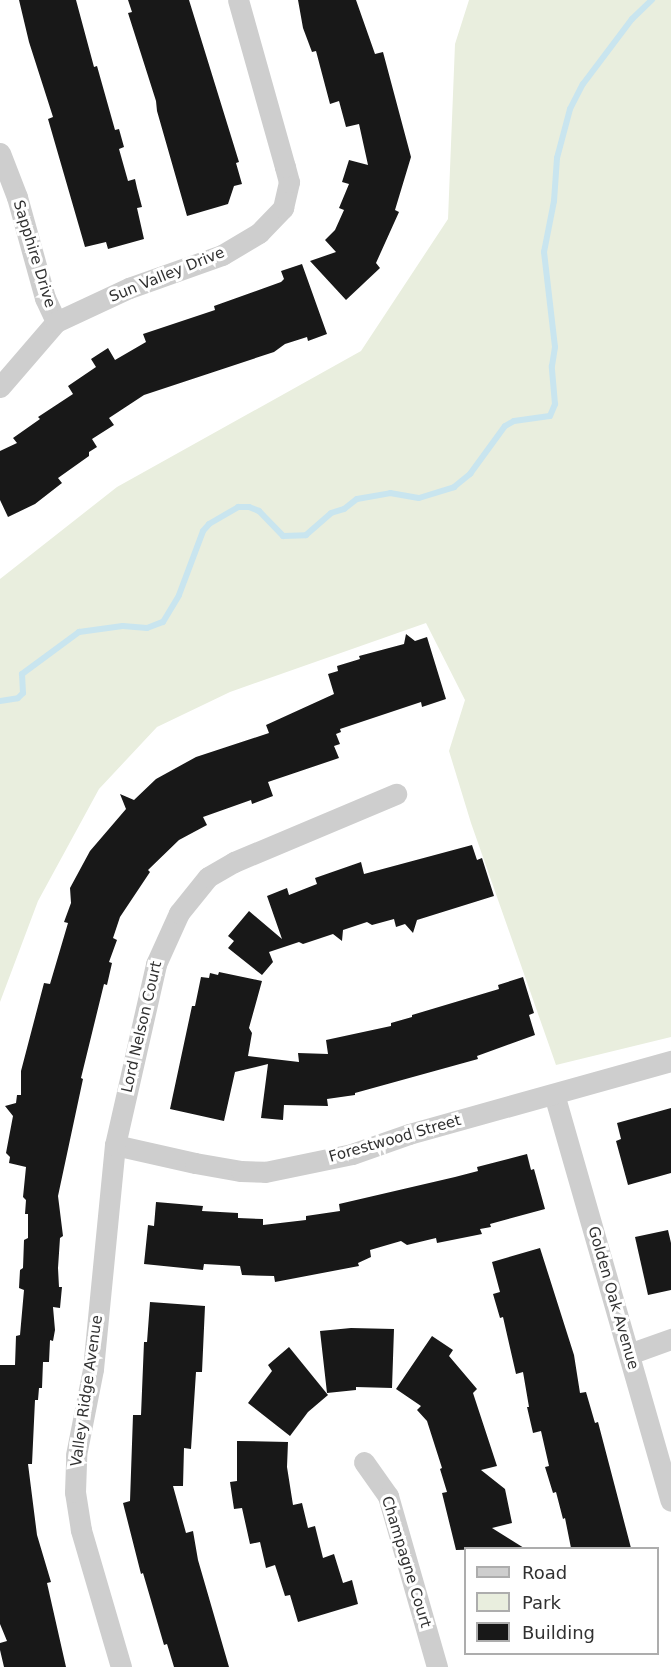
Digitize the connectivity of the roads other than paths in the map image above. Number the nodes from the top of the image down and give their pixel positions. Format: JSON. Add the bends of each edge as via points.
{"nodes":[{"id":1,"x":238,"y":0,"type":"edge"},
{"id":2,"x":0,"y":153,"type":"edge"},
{"id":3,"x":56,"y":322,"type":"junction"},
{"id":4,"x":0,"y":387,"type":"edge"},
{"id":5,"x":396,"y":794,"type":"dead end"},
{"id":6,"x":671,"y":1061,"type":"edge"},
{"id":7,"x":554,"y":1095,"type":"junction"},
{"id":8,"x":115,"y":1145,"type":"junction"},
{"id":9,"x":671,"y":1339,"type":"edge"},
{"id":10,"x":629,"y":1354,"type":"junction"},
{"id":11,"x":364,"y":1462,"type":"dead end"},
{"id":12,"x":671,"y":1501,"type":"edge"},
{"id":13,"x":121,"y":1667,"type":"edge"},
{"id":14,"x":437,"y":1667,"type":"edge"}],
"edges":[{"from":1,"to":3,"type":"street","name":"Sun Valley Drive","via":[[289,182],[283,208],[259,233],[222,255],[129,288]]},
{"from":2,"to":3,"type":"street","name":"Sapphire Drive"},
{"from":3,"to":4,"type":"street","name":"Sun Valley Drive"},
{"from":5,"to":8,"type":"street","name":"Lord Nelson Court","via":[[234,862],[208,877],[192,895],[166,937],[156,964]]},
{"from":6,"to":7,"type":"street","name":"Forestwood Street"},
{"from":7,"to":8,"type":"street","name":"Forestwood Street","via":[[409,1134],[352,1154],[266,1172],[206,1165]]},
{"from":7,"to":10,"type":"street","name":"Golden Oak Avenue"},
{"from":8,"to":13,"type":"street","name":"Valley Ridge Avenue","via":[[93,1370],[76,1455],[75,1492],[81,1530]]},
{"from":9,"to":10,"type":"street"},
{"from":10,"to":12,"type":"street","name":"Golden Oak Avenue"},
{"from":11,"to":14,"type":"street","name":"Champagne Court","via":[[388,1496]]}]}
